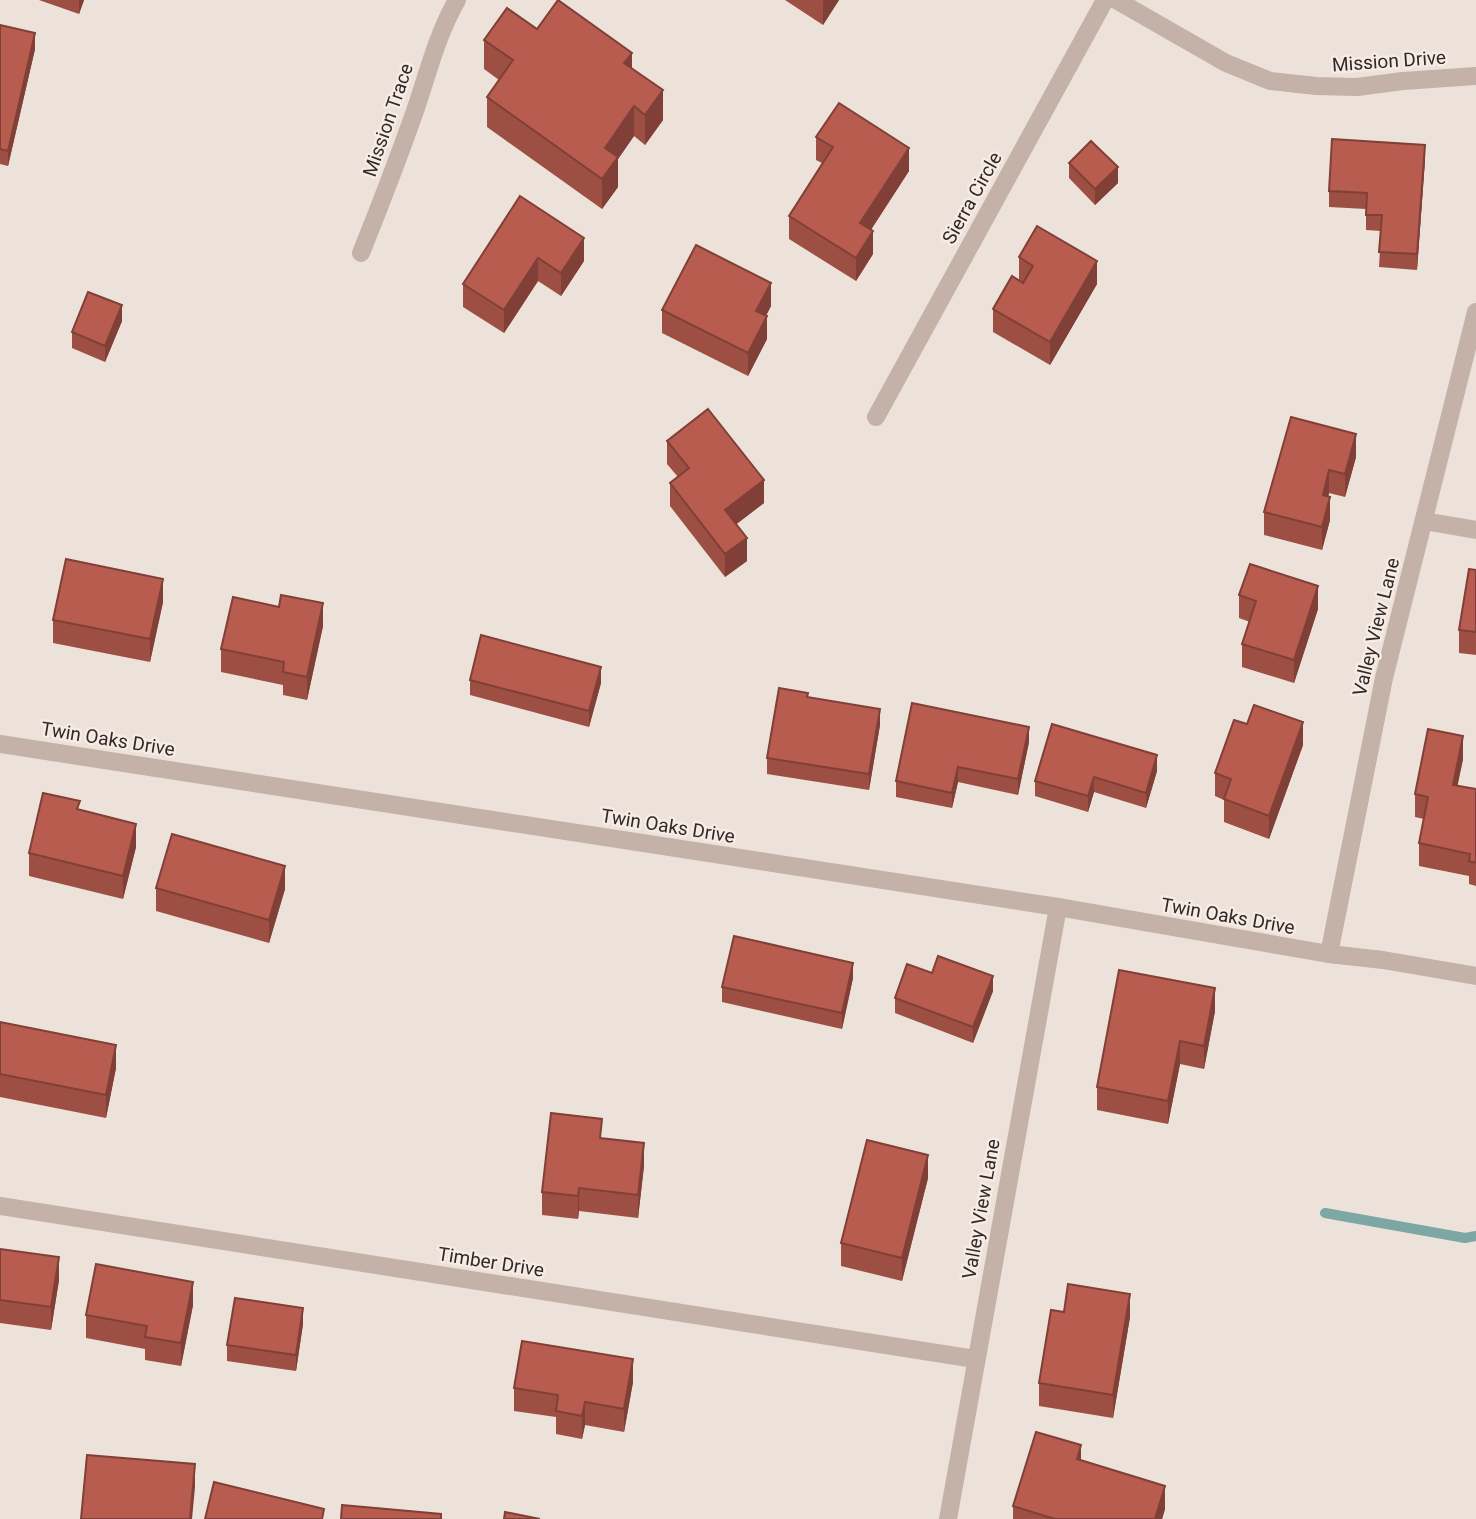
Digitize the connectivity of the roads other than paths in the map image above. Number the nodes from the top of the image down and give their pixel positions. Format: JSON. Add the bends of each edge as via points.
{"nodes":[{"id":1,"x":457,"y":0,"type":"edge"},
{"id":2,"x":1105,"y":0,"type":"edge"},
{"id":3,"x":1116,"y":0,"type":"edge"},
{"id":4,"x":1476,"y":76,"type":"edge"},
{"id":5,"x":361,"y":253,"type":"dead end"},
{"id":6,"x":1476,"y":312,"type":"edge"},
{"id":7,"x":876,"y":417,"type":"dead end"},
{"id":8,"x":1424,"y":521,"type":"junction"},
{"id":9,"x":1476,"y":530,"type":"edge"},
{"id":10,"x":0,"y":744,"type":"edge"},
{"id":11,"x":1058,"y":907,"type":"junction"},
{"id":12,"x":1329,"y":954,"type":"junction"},
{"id":13,"x":1476,"y":976,"type":"edge"},
{"id":14,"x":0,"y":1206,"type":"edge"},
{"id":15,"x":975,"y":1359,"type":"junction"},
{"id":16,"x":948,"y":1519,"type":"edge"}],
"edges":[{"from":1,"to":5,"type":"street","name":"Mission Trace","via":[[433,53]]},
{"from":2,"to":7,"type":"street","name":"Sierra Circle"},
{"from":3,"to":4,"type":"street","name":"Mission Drive","via":[[1226,63],[1270,81],[1357,87]]},
{"from":6,"to":8,"type":"street","name":"Valley View Lane"},
{"from":8,"to":9,"type":"street"},
{"from":8,"to":12,"type":"street","name":"Valley View Lane","via":[[1384,678]]},
{"from":10,"to":11,"type":"street","name":"Twin Oaks Drive"},
{"from":11,"to":12,"type":"street","name":"Twin Oaks Drive"},
{"from":11,"to":15,"type":"street","name":"Valley View Lane"},
{"from":12,"to":13,"type":"street","name":"Twin Oaks Drive"},
{"from":14,"to":15,"type":"street","name":"Timber Drive"},
{"from":15,"to":16,"type":"street","name":"Valley View Lane"}]}
